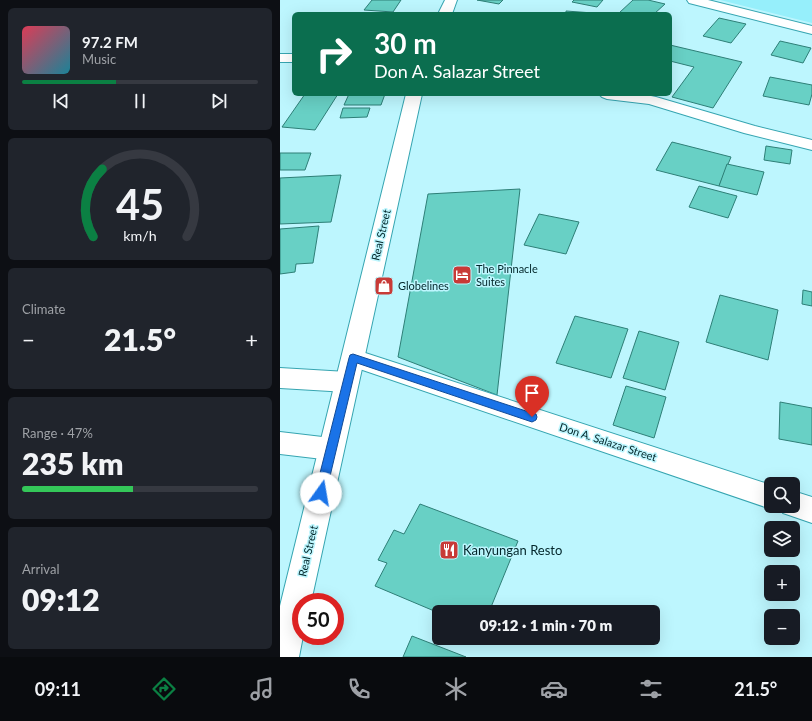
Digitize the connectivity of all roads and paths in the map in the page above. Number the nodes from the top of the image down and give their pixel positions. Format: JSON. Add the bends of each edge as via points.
{"nodes":[{"id":1,"x":451,"y":0,"type":"edge"},
{"id":2,"x":693,"y":0,"type":"edge"},
{"id":3,"x":446,"y":12,"type":"edge"},
{"id":4,"x":812,"y":30,"type":"edge"},
{"id":5,"x":280,"y":58,"type":"edge"},
{"id":6,"x":292,"y":58,"type":"edge"},
{"id":7,"x":414,"y":96,"type":"edge"},
{"id":8,"x":622,"y":96,"type":"edge"},
{"id":9,"x":812,"y":145,"type":"edge"},
{"id":10,"x":353,"y":358,"type":"junction"},
{"id":11,"x":280,"y":378,"type":"edge"},
{"id":12,"x":347,"y":382,"type":"junction"},
{"id":13,"x":280,"y":443,"type":"edge"},
{"id":14,"x":331,"y":449,"type":"junction"},
{"id":15,"x":764,"y":495,"type":"edge"},
{"id":16,"x":800,"y":506,"type":"edge"},
{"id":17,"x":812,"y":510,"type":"edge"},
{"id":18,"x":283,"y":657,"type":"edge"}],
"edges":[{"from":1,"to":3,"type":"street"},
{"from":2,"to":4,"type":"street"},
{"from":5,"to":6,"type":"street"},
{"from":7,"to":10,"type":"street","name":"Real Street"},
{"from":8,"to":9,"type":"street","via":[[652,100],[750,130]]},
{"from":10,"to":12,"type":"street","name":"Real Street"},
{"from":10,"to":15,"type":"street","name":"Don A. Salazar Street"},
{"from":11,"to":12,"type":"street"},
{"from":12,"to":14,"type":"street","name":"Real Street"},
{"from":13,"to":14,"type":"street"},
{"from":14,"to":18,"type":"street","name":"Real Street"},
{"from":16,"to":17,"type":"street"}]}
